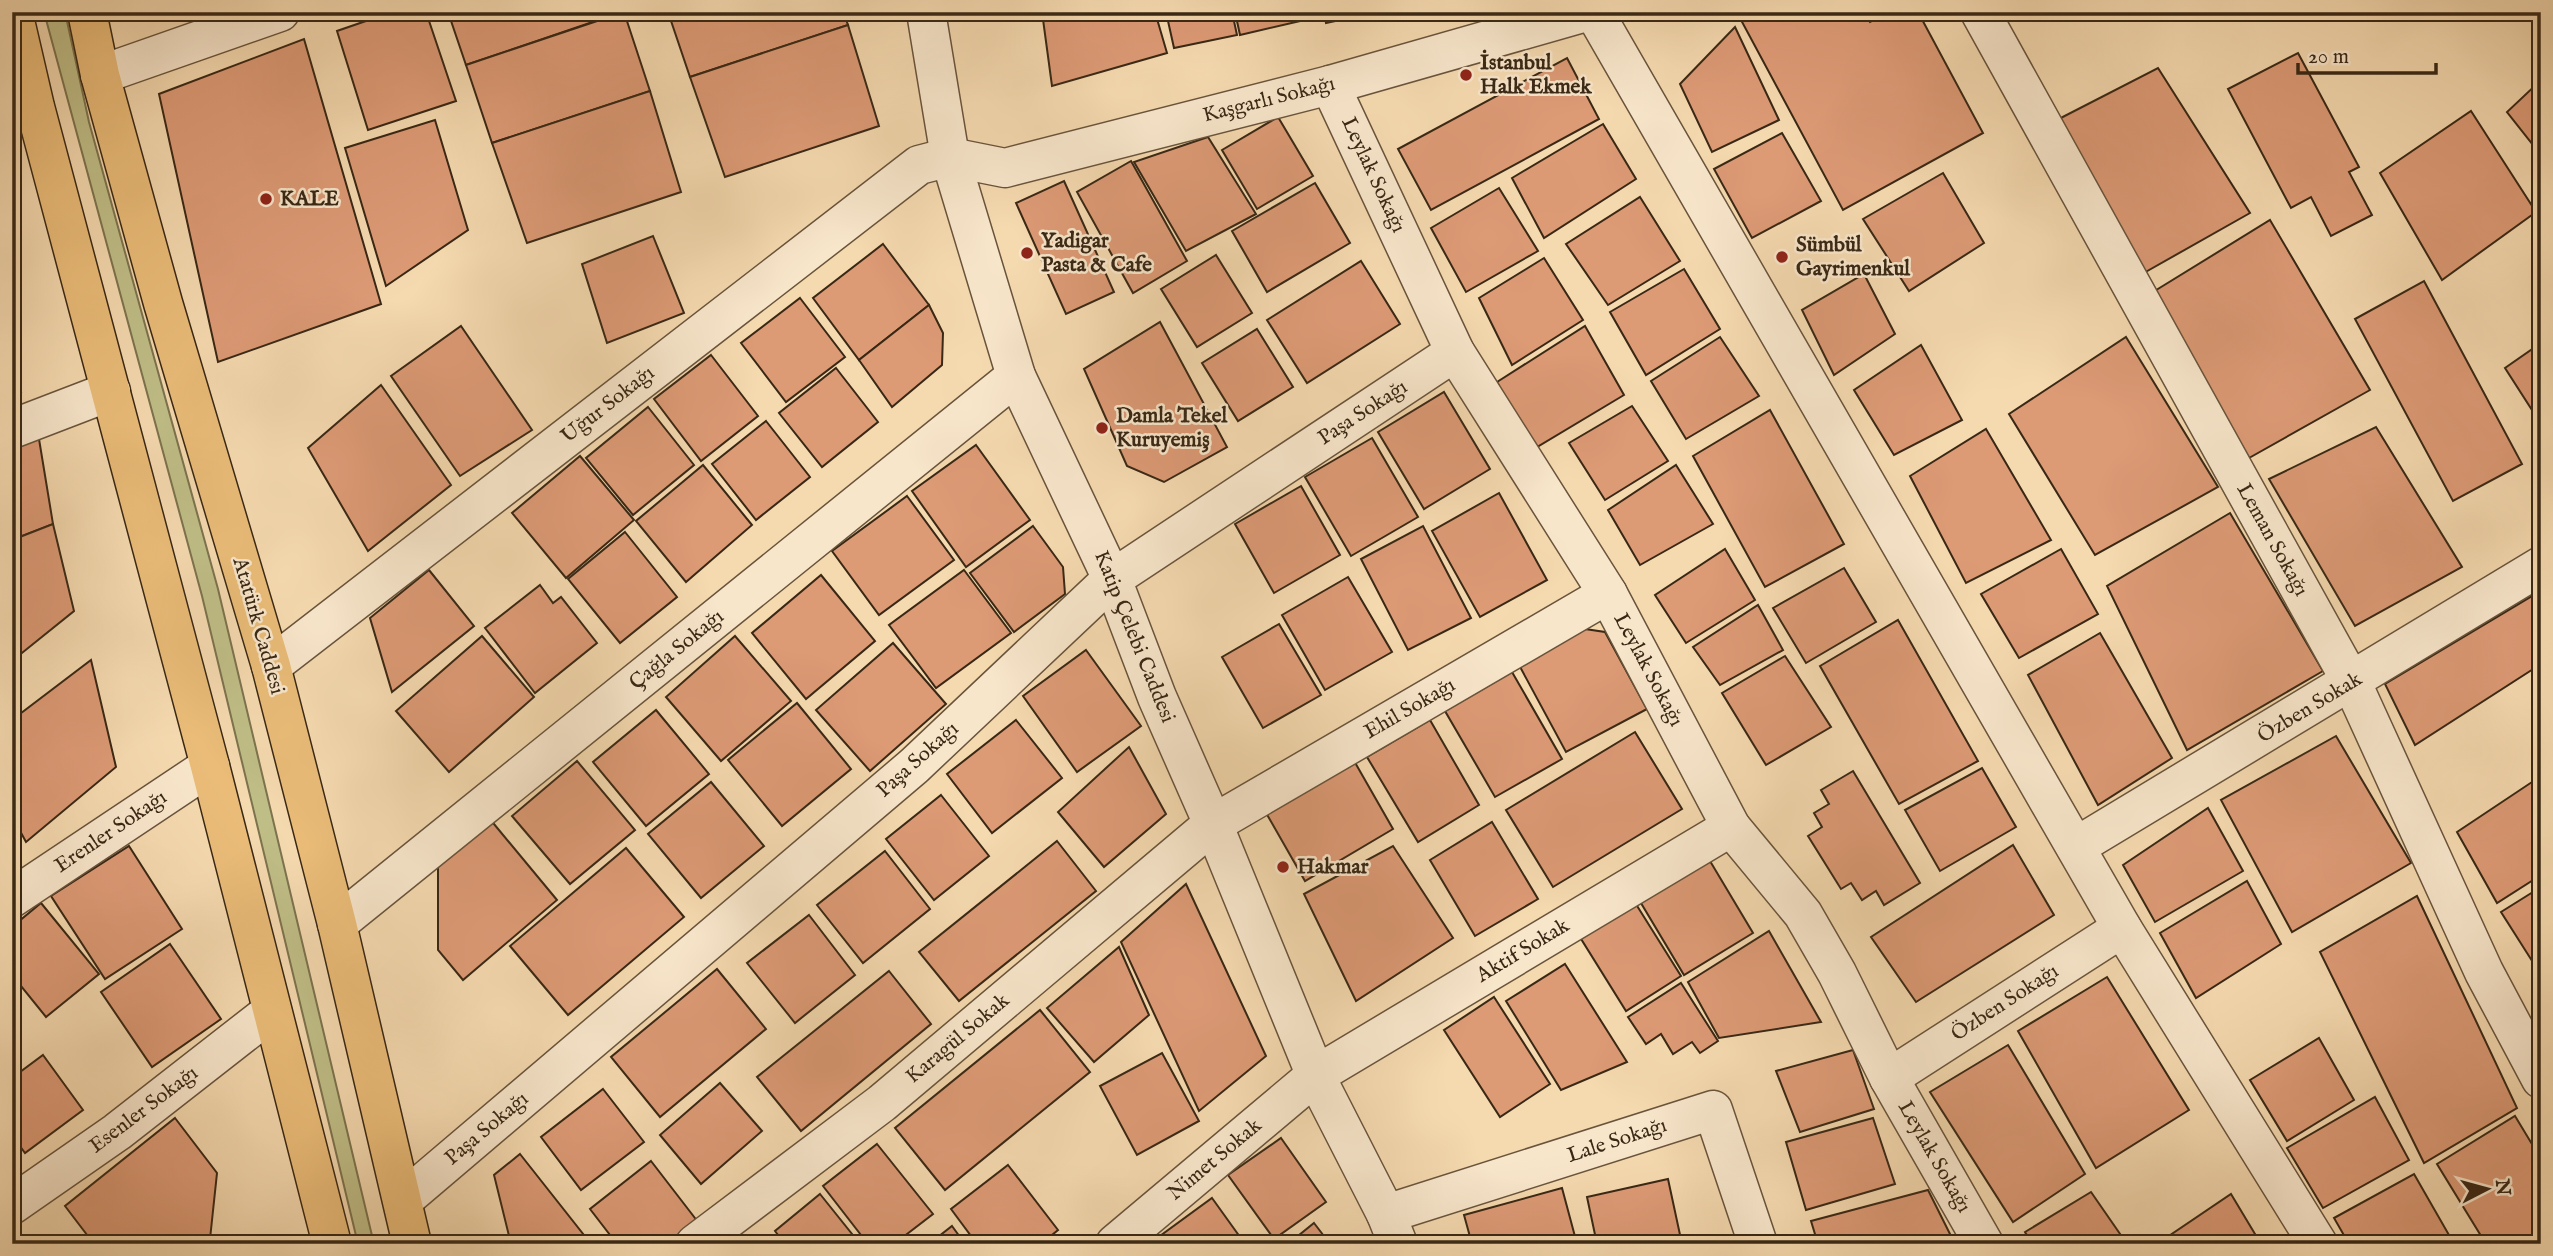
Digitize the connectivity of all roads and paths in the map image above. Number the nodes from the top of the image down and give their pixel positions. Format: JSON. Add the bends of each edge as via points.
{"nodes":[{"id":1,"x":13,"y":12,"type":"edge"},
{"id":2,"x":87,"y":12,"type":"edge"},
{"id":3,"x":280,"y":12,"type":"edge"},
{"id":4,"x":926,"y":12,"type":"edge"},
{"id":5,"x":1586,"y":12,"type":"edge"},
{"id":6,"x":1594,"y":12,"type":"edge"},
{"id":7,"x":1980,"y":12,"type":"edge"},
{"id":8,"x":100,"y":75,"type":"junction"},
{"id":9,"x":1331,"y":85,"type":"junction"},
{"id":10,"x":24,"y":111,"type":"edge"},
{"id":11,"x":950,"y":157,"type":"junction"},
{"id":12,"x":1455,"y":352,"type":"junction"},
{"id":13,"x":1017,"y":376,"type":"junction"},
{"id":14,"x":111,"y":391,"type":"junction"},
{"id":15,"x":12,"y":429,"type":"edge"},
{"id":16,"x":2541,"y":567,"type":"edge"},
{"id":17,"x":1112,"y":579,"type":"junction"},
{"id":18,"x":1608,"y":594,"type":"junction"},
{"id":19,"x":271,"y":666,"type":"junction"},
{"id":20,"x":2351,"y":683,"type":"junction"},
{"id":21,"x":210,"y":766,"type":"junction"},
{"id":22,"x":1213,"y":824,"type":"junction"},
{"id":23,"x":1731,"y":827,"type":"junction"},
{"id":24,"x":2077,"y":846,"type":"junction"},
{"id":25,"x":12,"y":898,"type":"edge"},
{"id":26,"x":337,"y":924,"type":"junction"},
{"id":27,"x":2122,"y":928,"type":"junction"},
{"id":28,"x":272,"y":1011,"type":"junction"},
{"id":29,"x":1316,"y":1075,"type":"junction"},
{"id":30,"x":1889,"y":1077,"type":"junction"},
{"id":31,"x":2541,"y":1079,"type":"edge"},
{"id":32,"x":403,"y":1200,"type":"junction"},
{"id":33,"x":12,"y":1205,"type":"edge"},
{"id":34,"x":1392,"y":1229,"type":"edge"},
{"id":35,"x":332,"y":1244,"type":"edge"},
{"id":36,"x":412,"y":1244,"type":"edge"},
{"id":37,"x":695,"y":1244,"type":"edge"},
{"id":38,"x":1115,"y":1244,"type":"edge"},
{"id":39,"x":1758,"y":1244,"type":"edge"},
{"id":40,"x":1983,"y":1244,"type":"edge"},
{"id":41,"x":2318,"y":1244,"type":"edge"}],
"edges":[{"from":1,"to":10,"type":"main road"},
{"from":2,"to":8,"type":"main road","name":"Atatürk Caddesi"},
{"from":3,"to":8,"type":"street"},
{"from":4,"to":11,"type":"street","name":"Katip Çelebi Caddesi"},
{"from":5,"to":9,"type":"street","name":"Kaşgarlı Sokağı"},
{"from":6,"to":24,"type":"street"},
{"from":7,"to":20,"type":"street","name":"Leman Sokağı"},
{"from":8,"to":19,"type":"main road","name":"Atatürk Caddesi"},
{"from":9,"to":11,"type":"street","name":"Kaşgarlı Sokağı","via":[[1005,168]]},
{"from":9,"to":12,"type":"street","name":"Leylak Sokağı"},
{"from":10,"to":14,"type":"main road"},
{"from":11,"to":13,"type":"street","name":"Katip Çelebi Caddesi"},
{"from":11,"to":19,"type":"street","name":"Uğur Sokağı","via":[[919,165]]},
{"from":12,"to":17,"type":"street","name":"Paşa Sokağı"},
{"from":12,"to":18,"type":"street","name":"Leylak Sokağı"},
{"from":13,"to":17,"type":"street","name":"Katip Çelebi Caddesi"},
{"from":13,"to":26,"type":"street","name":"Çağla Sokağı"},
{"from":14,"to":15,"type":"street"},
{"from":14,"to":21,"type":"main road"},
{"from":16,"to":20,"type":"street","name":"Özben Sokak"},
{"from":17,"to":22,"type":"street","name":"Katip Çelebi Caddesi"},
{"from":17,"to":32,"type":"street","name":"Paşa Sokağı","via":[[914,766]]},
{"from":18,"to":22,"type":"street","name":"Ehil Sokağı"},
{"from":18,"to":23,"type":"street","name":"Leylak Sokağı"},
{"from":19,"to":26,"type":"main road","name":"Atatürk Caddesi"},
{"from":20,"to":24,"type":"street","name":"Özben Sokak"},
{"from":20,"to":31,"type":"street","name":"Leman Sokağı","via":[[2484,972]]},
{"from":21,"to":25,"type":"street","name":"Erenler Sokağı"},
{"from":21,"to":28,"type":"main road"},
{"from":22,"to":29,"type":"street","name":"Katip Çelebi Caddesi"},
{"from":22,"to":37,"type":"street","name":"Karagül Sokak","via":[[882,1103]]},
{"from":23,"to":29,"type":"street","name":"Aktif Sokak"},
{"from":23,"to":30,"type":"street","name":"Leylak Sokağı","via":[[1803,914]]},
{"from":24,"to":27,"type":"street"},
{"from":26,"to":32,"type":"main road","name":"Atatürk Caddesi"},
{"from":27,"to":30,"type":"street","name":"Özben Sokağı"},
{"from":27,"to":41,"type":"street"},
{"from":28,"to":33,"type":"street","name":"Esenler Sokağı","via":[[117,1132]]},
{"from":28,"to":35,"type":"main road"},
{"from":29,"to":34,"type":"street","name":"Katip Çelebi Caddesi"},
{"from":29,"to":38,"type":"street","name":"Nimet Sokak"},
{"from":30,"to":40,"type":"street","name":"Leylak Sokağı"},
{"from":32,"to":36,"type":"main road","name":"Atatürk Caddesi"},
{"from":34,"to":39,"type":"street","name":"Lale Sokağı","via":[[1713,1110]]}]}
